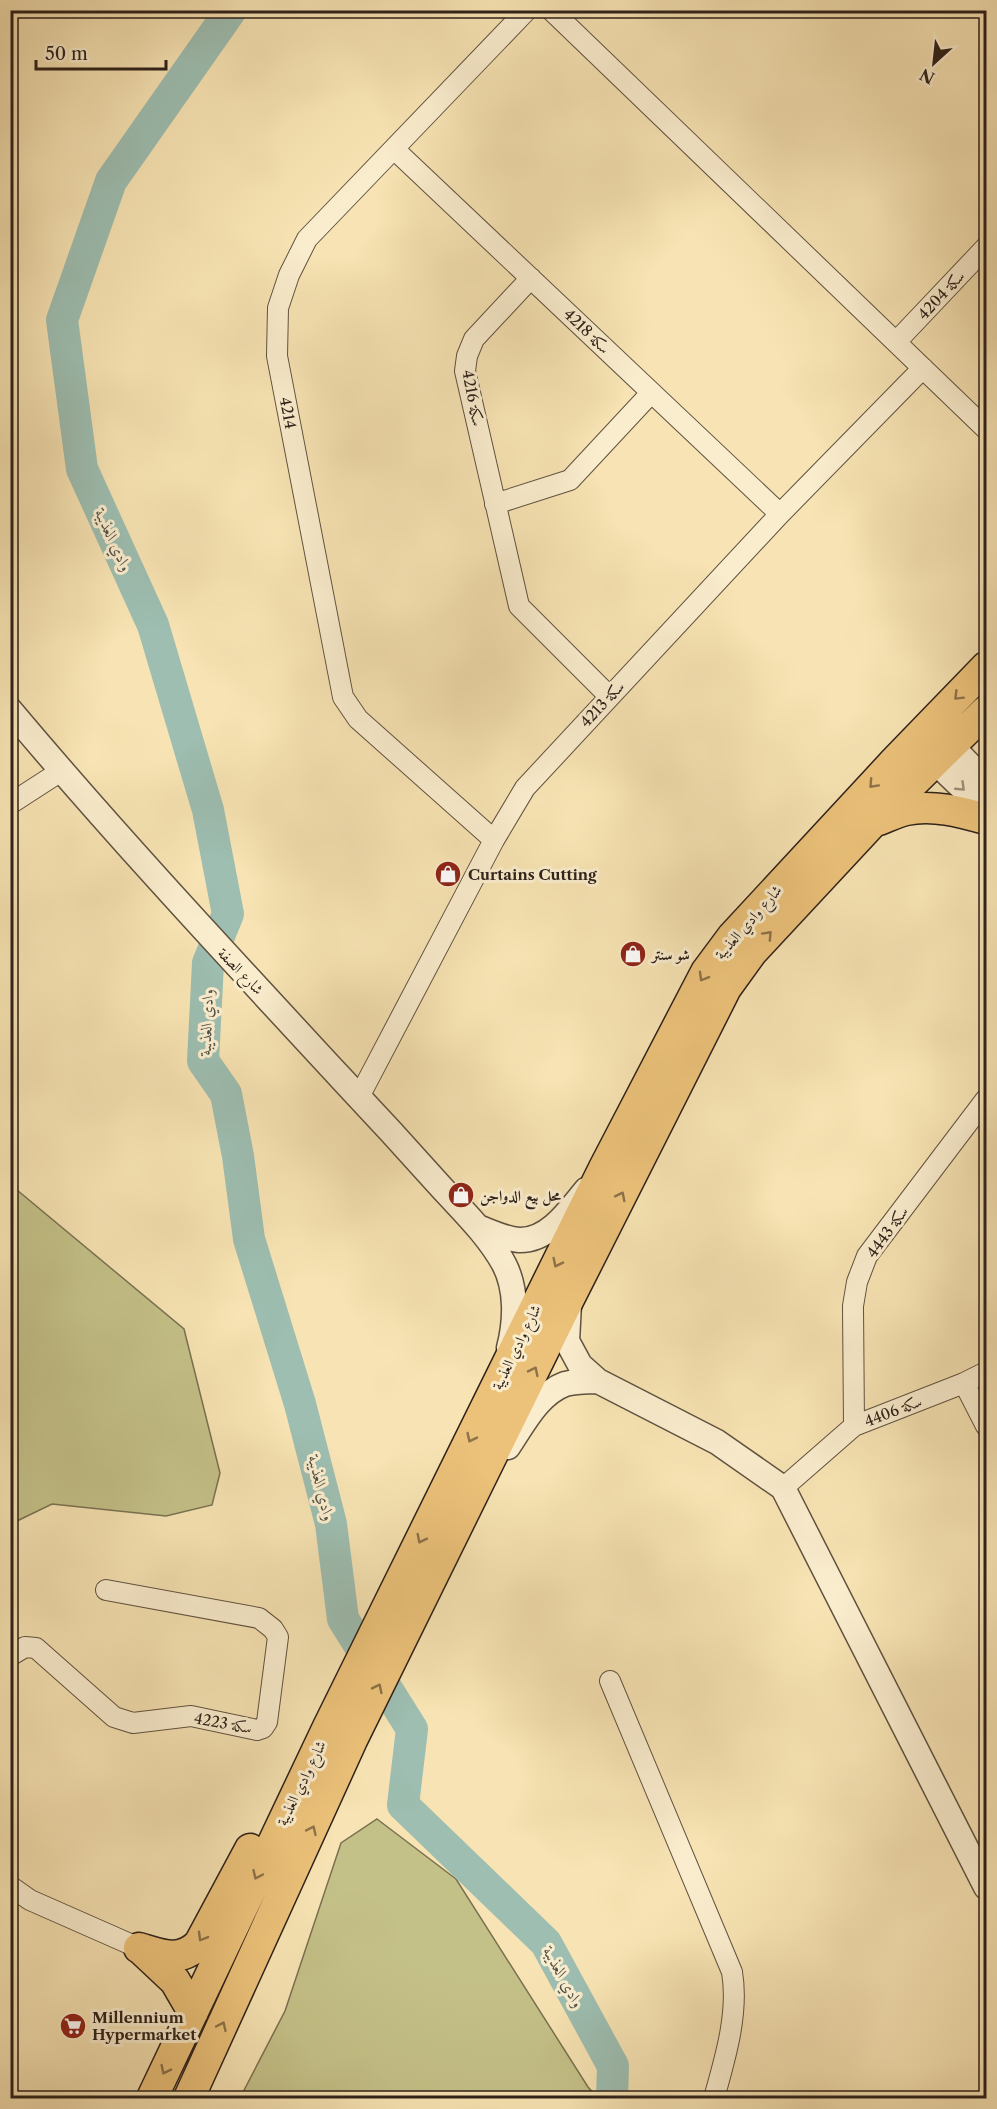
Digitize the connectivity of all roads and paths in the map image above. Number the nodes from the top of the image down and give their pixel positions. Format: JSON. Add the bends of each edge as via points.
{"nodes":[{"id":1,"x":527,"y":10,"type":"edge"},
{"id":2,"x":551,"y":10,"type":"edge"},
{"id":3,"x":394,"y":149,"type":"junction"},
{"id":4,"x":987,"y":247,"type":"edge"},
{"id":5,"x":531,"y":278,"type":"junction"},
{"id":6,"x":896,"y":342,"type":"junction"},
{"id":7,"x":923,"y":368,"type":"junction"},
{"id":8,"x":651,"y":393,"type":"junction"},
{"id":9,"x":987,"y":429,"type":"edge"},
{"id":10,"x":495,"y":504,"type":"junction"},
{"id":11,"x":780,"y":514,"type":"junction"},
{"id":12,"x":987,"y":667,"type":"edge"},
{"id":13,"x":609,"y":696,"type":"junction"},
{"id":14,"x":10,"y":710,"type":"edge"},
{"id":15,"x":987,"y":711,"type":"edge"},
{"id":16,"x":922,"y":733,"type":"junction"},
{"id":17,"x":943,"y":754,"type":"junction"},
{"id":18,"x":62,"y":771,"type":"junction"},
{"id":19,"x":987,"y":782,"type":"edge"},
{"id":20,"x":10,"y":804,"type":"edge"},
{"id":21,"x":987,"y":811,"type":"edge"},
{"id":22,"x":987,"y":819,"type":"edge"},
{"id":23,"x":873,"y":822,"type":"junction"},
{"id":24,"x":494,"y":840,"type":"junction"},
{"id":25,"x":359,"y":1097,"type":"junction"},
{"id":26,"x":987,"y":1099,"type":"edge"},
{"id":27,"x":604,"y":1168,"type":"junction"},
{"id":28,"x":477,"y":1227,"type":"junction"},
{"id":29,"x":569,"y":1299,"type":"junction"},
{"id":30,"x":504,"y":1371,"type":"junction"},
{"id":31,"x":987,"y":1372,"type":"edge"},
{"id":32,"x":598,"y":1381,"type":"junction"},
{"id":33,"x":964,"y":1383,"type":"junction"},
{"id":34,"x":854,"y":1426,"type":"junction"},
{"id":35,"x":987,"y":1426,"type":"edge"},
{"id":36,"x":783,"y":1488,"type":"junction"},
{"id":37,"x":460,"y":1493,"type":"junction"},
{"id":38,"x":106,"y":1590,"type":"dead end"},
{"id":39,"x":10,"y":1656,"type":"edge"},
{"id":40,"x":610,"y":1682,"type":"dead end"},
{"id":41,"x":340,"y":1734,"type":"junction"},
{"id":42,"x":282,"y":1823,"type":"junction"},
{"id":43,"x":10,"y":1886,"type":"edge"},
{"id":44,"x":987,"y":1887,"type":"edge"},
{"id":45,"x":139,"y":1948,"type":"junction"},
{"id":46,"x":193,"y":2012,"type":"junction"},
{"id":47,"x":152,"y":2098,"type":"edge"},
{"id":48,"x":189,"y":2098,"type":"edge"},
{"id":49,"x":714,"y":2098,"type":"edge"}],
"edges":[{"from":1,"to":3,"type":"street","name":"4214"},
{"from":2,"to":6,"type":"street"},
{"from":3,"to":5,"type":"street","name":"سكة 4218"},
{"from":3,"to":24,"type":"street","name":"4214","via":[[307,239],[278,308],[277,356],[343,696],[358,719]]},
{"from":4,"to":6,"type":"street","name":"سكة 4204"},
{"from":5,"to":8,"type":"street","name":"سكة 4218"},
{"from":5,"to":10,"type":"street","name":"سكة 4216","via":[[474,339],[467,356],[465,371]]},
{"from":6,"to":7,"type":"street"},
{"from":7,"to":9,"type":"street"},
{"from":7,"to":11,"type":"street","name":"سكة 4213"},
{"from":8,"to":10,"type":"street","via":[[570,480]]},
{"from":8,"to":11,"type":"street","name":"سكة 4218"},
{"from":10,"to":13,"type":"street","name":"سكة 4216","via":[[519,606]]},
{"from":11,"to":13,"type":"street","name":"سكة 4213"},
{"from":12,"to":16,"type":"main road","name":"شارع وادي العذيبة","one_way":true},
{"from":13,"to":24,"type":"street","name":"سكة 4213","via":[[525,788]]},
{"from":14,"to":18,"type":"street","name":"شارع الصفة"},
{"from":15,"to":17,"type":"main road","name":"شارع وادي العذيبة"},
{"from":16,"to":17,"type":"street"},
{"from":16,"to":27,"type":"main road","name":"شارع وادي العذيبة","one_way":true,"via":[[732,938],[706,972]]},
{"from":17,"to":19,"type":"street"},
{"from":17,"to":21,"type":"street","one_way":true},
{"from":17,"to":23,"type":"main road","name":"شارع وادي العذيبة"},
{"from":18,"to":20,"type":"street"},
{"from":18,"to":25,"type":"street","name":"شارع الصفة","via":[[202,930]]},
{"from":22,"to":23,"type":"main road","via":[[935,808],[907,810]]},
{"from":29,"to":23,"type":"main road","name":"شارع وادي العذيبة","one_way":true,"via":[[726,988],[752,952]]},
{"from":24,"to":25,"type":"street","name":"سكة 4213"},
{"from":25,"to":28,"type":"street","name":"شارع الصفة"},
{"from":26,"to":34,"type":"street","name":"سكة 4443","via":[[867,1256],[853,1306]]},
{"from":27,"to":28,"type":"street","name":"شارع الصفة","via":[[570,1209],[536,1237],[519,1240]]},
{"from":27,"to":30,"type":"main road","name":"شارع وادي العذيبة","one_way":true},
{"from":28,"to":30,"type":"street","name":"شارع الصفة","via":[[504,1264],[513,1288],[512,1338]]},
{"from":29,"to":32,"type":"street","via":[[567,1341],[580,1365]]},
{"from":37,"to":29,"type":"main road","name":"شارع وادي العذيبة","one_way":true},
{"from":30,"to":37,"type":"main road","name":"شارع وادي العذيبة","one_way":true},
{"from":31,"to":33,"type":"street","name":"سكة 4406"},
{"from":32,"to":36,"type":"street","via":[[717,1442]]},
{"from":32,"to":37,"type":"street","via":[[564,1385],[546,1395]]},
{"from":33,"to":34,"type":"street","name":"سكة 4406"},
{"from":33,"to":35,"type":"street"},
{"from":34,"to":36,"type":"street","name":"سكة 4406"},
{"from":36,"to":44,"type":"street"},
{"from":37,"to":41,"type":"main road","name":"شارع وادي العذيبة"},
{"from":38,"to":39,"type":"street","name":"سكة 4223","via":[[267,1622],[278,1637],[263,1728],[191,1716],[124,1722],[114,1718],[36,1648],[25,1647]]},
{"from":40,"to":49,"type":"street","via":[[732,1972],[735,1992],[725,2058]]},
{"from":41,"to":42,"type":"main road","name":"شارع وادي العذيبة"},
{"from":48,"to":41,"type":"main road","name":"شارع وادي العذيبة","one_way":true},
{"from":42,"to":45,"type":"main road","one_way":true,"via":[[247,1852],[199,1944],[189,1953],[168,1956]]},
{"from":42,"to":46,"type":"main road","name":"شارع وادي العذيبة","one_way":true},
{"from":43,"to":45,"type":"street","via":[[30,1900]]},
{"from":45,"to":46,"type":"main road","via":[[175,1981]]},
{"from":46,"to":47,"type":"main road","name":"شارع وادي العذيبة","one_way":true}]}
